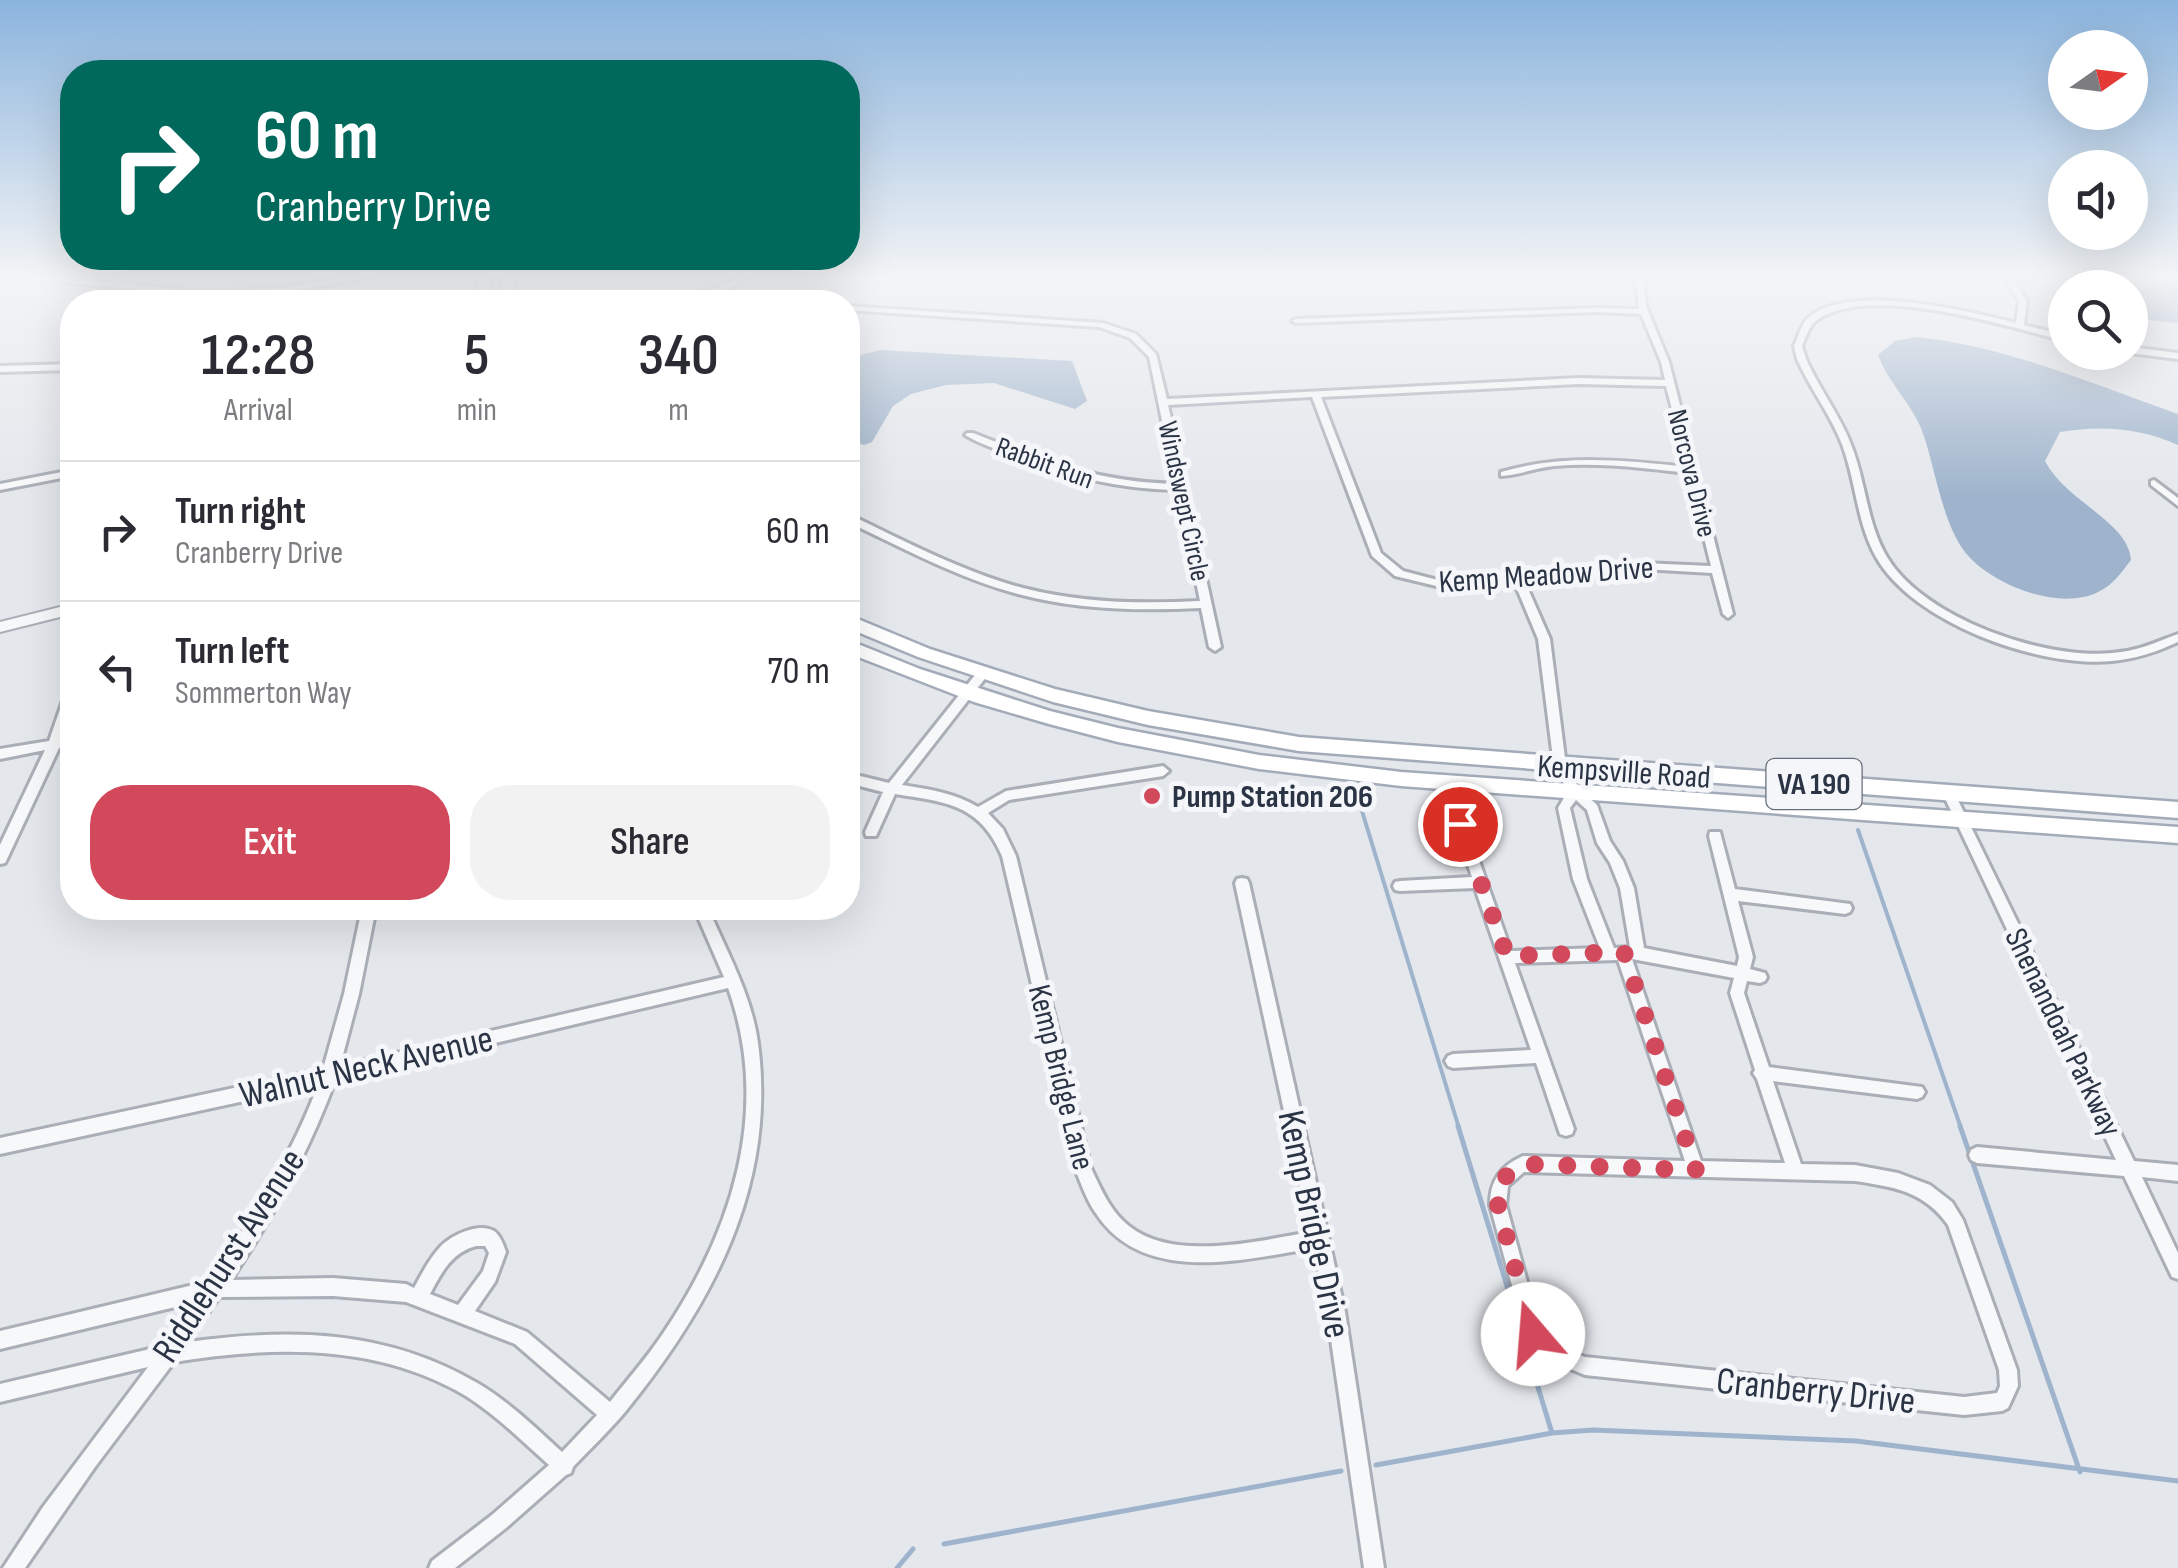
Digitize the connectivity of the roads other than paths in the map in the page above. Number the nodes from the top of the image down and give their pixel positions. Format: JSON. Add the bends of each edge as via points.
{"nodes":[{"id":1,"x":1147,"y":349,"type":"edge"},
{"id":2,"x":1658,"y":349,"type":"edge"},
{"id":3,"x":1800,"y":349,"type":"edge"},
{"id":4,"x":2148,"y":353,"type":"edge"},
{"id":5,"x":2177,"y":358,"type":"edge"},
{"id":6,"x":60,"y":367,"type":"edge"},
{"id":7,"x":0,"y":369,"type":"edge"},
{"id":8,"x":1670,"y":383,"type":"junction"},
{"id":9,"x":1316,"y":394,"type":"junction"},
{"id":10,"x":1164,"y":402,"type":"junction"},
{"id":11,"x":970,"y":435,"type":"dead end"},
{"id":12,"x":1692,"y":470,"type":"junction"},
{"id":13,"x":1504,"y":474,"type":"dead end"},
{"id":14,"x":60,"y":475,"type":"edge"},
{"id":15,"x":2154,"y":483,"type":"dead end"},
{"id":16,"x":1181,"y":486,"type":"junction"},
{"id":17,"x":0,"y":487,"type":"edge"},
{"id":18,"x":2178,"y":503,"type":"edge"},
{"id":19,"x":860,"y":523,"type":"edge"},
{"id":20,"x":1717,"y":570,"type":"junction"},
{"id":21,"x":1519,"y":581,"type":"junction"},
{"id":22,"x":60,"y":601,"type":"edge"},
{"id":23,"x":1206,"y":604,"type":"junction"},
{"id":24,"x":60,"y":611,"type":"edge"},
{"id":25,"x":1728,"y":614,"type":"dead end"},
{"id":26,"x":0,"y":616,"type":"edge"},
{"id":27,"x":860,"y":626,"type":"edge"},
{"id":28,"x":0,"y":627,"type":"edge"},
{"id":29,"x":2178,"y":638,"type":"edge"},
{"id":30,"x":1216,"y":647,"type":"dead end"},
{"id":31,"x":860,"y":651,"type":"edge"},
{"id":32,"x":983,"y":673,"type":"junction"},
{"id":33,"x":967,"y":692,"type":"junction"},
{"id":34,"x":60,"y":727,"type":"edge"},
{"id":35,"x":60,"y":744,"type":"edge"},
{"id":36,"x":54,"y":745,"type":"junction"},
{"id":37,"x":0,"y":754,"type":"edge"},
{"id":38,"x":1560,"y":766,"type":"junction"},
{"id":39,"x":1163,"y":771,"type":"dead end"},
{"id":40,"x":860,"y":781,"type":"edge"},
{"id":41,"x":890,"y":790,"type":"junction"},
{"id":42,"x":1575,"y":791,"type":"junction"},
{"id":43,"x":1949,"y":794,"type":"junction"},
{"id":44,"x":2178,"y":810,"type":"edge"},
{"id":45,"x":981,"y":812,"type":"junction"},
{"id":46,"x":1962,"y":820,"type":"junction"},
{"id":47,"x":1460,"y":824,"type":"dead end"},
{"id":48,"x":871,"y":832,"type":"dead end"},
{"id":49,"x":1715,"y":836,"type":"dead end"},
{"id":50,"x":2178,"y":836,"type":"edge"},
{"id":51,"x":0,"y":859,"type":"edge"},
{"id":52,"x":1481,"y":882,"type":"junction"},
{"id":53,"x":1242,"y":883,"type":"dead end"},
{"id":54,"x":1400,"y":886,"type":"dead end"},
{"id":55,"x":1730,"y":894,"type":"junction"},
{"id":56,"x":1845,"y":908,"type":"dead end"},
{"id":57,"x":367,"y":920,"type":"edge"},
{"id":58,"x":706,"y":920,"type":"edge"},
{"id":59,"x":1623,"y":952,"type":"junction"},
{"id":60,"x":1507,"y":956,"type":"junction"},
{"id":61,"x":1740,"y":972,"type":"junction"},
{"id":62,"x":1760,"y":977,"type":"dead end"},
{"id":63,"x":732,"y":981,"type":"junction"},
{"id":64,"x":1541,"y":1056,"type":"junction"},
{"id":65,"x":1453,"y":1061,"type":"dead end"},
{"id":66,"x":1761,"y":1073,"type":"junction"},
{"id":67,"x":330,"y":1075,"type":"junction"},
{"id":68,"x":1917,"y":1092,"type":"dead end"},
{"id":69,"x":1566,"y":1129,"type":"dead end"},
{"id":70,"x":0,"y":1146,"type":"edge"},
{"id":71,"x":1977,"y":1155,"type":"dead end"},
{"id":72,"x":2129,"y":1168,"type":"junction"},
{"id":73,"x":1696,"y":1170,"type":"junction"},
{"id":74,"x":1795,"y":1171,"type":"junction"},
{"id":75,"x":2178,"y":1173,"type":"edge"},
{"id":76,"x":1319,"y":1239,"type":"junction"},
{"id":77,"x":2178,"y":1271,"type":"edge"},
{"id":78,"x":213,"y":1290,"type":"junction"},
{"id":79,"x":418,"y":1297,"type":"junction"},
{"id":80,"x":463,"y":1313,"type":"junction"},
{"id":81,"x":0,"y":1340,"type":"edge"},
{"id":82,"x":168,"y":1351,"type":"junction"},
{"id":83,"x":0,"y":1392,"type":"edge"},
{"id":84,"x":611,"y":1415,"type":"junction"},
{"id":85,"x":564,"y":1466,"type":"junction"},
{"id":86,"x":13,"y":1568,"type":"edge"},
{"id":87,"x":439,"y":1568,"type":"edge"},
{"id":88,"x":1374,"y":1568,"type":"edge"}],
"edges":[{"from":1,"to":10,"type":"street","name":"Windswept Circle"},
{"from":2,"to":8,"type":"street","name":"Norcova Drive"},
{"from":3,"to":29,"type":"street","via":[[1845,439],[1876,549],[1891,572],[1935,608],[2014,644],[2062,655],[2120,658]]},
{"from":4,"to":5,"type":"street"},
{"from":6,"to":7,"type":"street"},
{"from":8,"to":9,"type":"street"},
{"from":8,"to":12,"type":"street","name":"Norcova Drive"},
{"from":9,"to":10,"type":"street"},
{"from":9,"to":21,"type":"street","name":"Kemp Meadow Drive","via":[[1380,560],[1436,586]]},
{"from":10,"to":16,"type":"street","name":"Windswept Circle"},
{"from":11,"to":16,"type":"street","name":"Rabbit Run","via":[[1085,479]]},
{"from":12,"to":13,"type":"street","via":[[1595,464]]},
{"from":12,"to":20,"type":"street","name":"Norcova Drive"},
{"from":14,"to":17,"type":"street"},
{"from":15,"to":18,"type":"street"},
{"from":16,"to":23,"type":"street","name":"Windswept Circle"},
{"from":19,"to":23,"type":"street","name":"Windswept Circle","via":[[1043,597],[1108,606]]},
{"from":20,"to":21,"type":"street","name":"Kemp Meadow Drive","via":[[1642,566]]},
{"from":20,"to":25,"type":"street","name":"Norcova Drive"},
{"from":21,"to":38,"type":"street","via":[[1544,639]]},
{"from":22,"to":26,"type":"street"},
{"from":23,"to":30,"type":"street","name":"Windswept Circle"},
{"from":24,"to":28,"type":"street"},
{"from":27,"to":32,"type":"main road","name":"Kempsville Road","number":"VA 190"},
{"from":31,"to":33,"type":"main road","name":"Kempsville Road","number":"VA 190"},
{"from":32,"to":33,"type":"street"},
{"from":32,"to":38,"type":"main road","name":"Kempsville Road","number":"VA 190","via":[[1100,707],[1248,736]]},
{"from":33,"to":41,"type":"street"},
{"from":33,"to":42,"type":"main road","name":"Kempsville Road","number":"VA 190","via":[[1214,755],[1360,775]]},
{"from":34,"to":36,"type":"street"},
{"from":35,"to":36,"type":"street"},
{"from":36,"to":37,"type":"street"},
{"from":36,"to":51,"type":"street"},
{"from":38,"to":42,"type":"street"},
{"from":38,"to":43,"type":"main road","name":"Kempsville Road","number":"VA 190"},
{"from":39,"to":45,"type":"street","via":[[1006,796]]},
{"from":40,"to":41,"type":"street"},
{"from":41,"to":45,"type":"street","via":[[932,795]]},
{"from":41,"to":48,"type":"street"},
{"from":42,"to":46,"type":"main road","name":"Kempsville Road","number":"VA 190"},
{"from":42,"to":59,"type":"street","via":[[1593,808],[1626,888]]},
{"from":42,"to":59,"type":"street","via":[[1564,808],[1580,880]]},
{"from":43,"to":44,"type":"main road","name":"Kempsville Road","number":"VA 190"},
{"from":43,"to":46,"type":"street","name":"Shenandoah Parkway"},
{"from":45,"to":76,"type":"street","name":"Kemp Bridge Lane","via":[[1004,840],[1083,1170],[1103,1214],[1137,1243],[1177,1255]]},
{"from":46,"to":50,"type":"main road","name":"Kempsville Road","number":"VA 190"},
{"from":46,"to":72,"type":"street","name":"Shenandoah Parkway"},
{"from":47,"to":52,"type":"street"},
{"from":49,"to":55,"type":"street"},
{"from":52,"to":54,"type":"street"},
{"from":52,"to":60,"type":"street"},
{"from":53,"to":76,"type":"street","name":"Kemp Bridge Drive"},
{"from":55,"to":56,"type":"street"},
{"from":55,"to":61,"type":"street","via":[[1746,957]]},
{"from":57,"to":67,"type":"street","name":"Riddlehurst Avenue"},
{"from":58,"to":63,"type":"street"},
{"from":59,"to":60,"type":"street"},
{"from":59,"to":61,"type":"street"},
{"from":59,"to":73,"type":"street"},
{"from":60,"to":64,"type":"street"},
{"from":61,"to":62,"type":"street"},
{"from":61,"to":66,"type":"street","via":[[1737,993]]},
{"from":63,"to":67,"type":"street","name":"Walnut Neck Avenue"},
{"from":63,"to":84,"type":"street","via":[[751,1044],[755,1094],[736,1206],[682,1319]]},
{"from":64,"to":65,"type":"street"},
{"from":64,"to":69,"type":"street"},
{"from":66,"to":68,"type":"street"},
{"from":66,"to":74,"type":"street"},
{"from":67,"to":70,"type":"street","name":"Walnut Neck Avenue"},
{"from":67,"to":78,"type":"street","name":"Riddlehurst Avenue","via":[[274,1195]]},
{"from":71,"to":72,"type":"street"},
{"from":72,"to":75,"type":"street"},
{"from":72,"to":77,"type":"street","name":"Shenandoah Parkway"},
{"from":73,"to":74,"type":"street","name":"Cranberry Drive"},
{"from":73,"to":74,"type":"street","name":"Cranberry Drive","via":[[1524,1164],[1502,1179],[1497,1191],[1506,1245],[1533,1334],[1548,1351],[1585,1366],[1964,1406],[2002,1402],[2008,1370],[1945,1204],[1894,1179]]},
{"from":76,"to":88,"type":"street","name":"Kemp Bridge Drive"},
{"from":78,"to":79,"type":"street","via":[[333,1287]]},
{"from":78,"to":81,"type":"street"},
{"from":78,"to":82,"type":"street","name":"Riddlehurst Avenue"},
{"from":79,"to":80,"type":"street"},
{"from":79,"to":80,"type":"street","via":[[448,1249],[460,1240],[490,1238],[498,1252],[490,1276]]},
{"from":80,"to":84,"type":"street","via":[[521,1338]]},
{"from":82,"to":83,"type":"street"},
{"from":82,"to":85,"type":"street","via":[[302,1340],[416,1363],[507,1414]]},
{"from":82,"to":86,"type":"street","name":"Riddlehurst Avenue"},
{"from":84,"to":85,"type":"street"},
{"from":85,"to":87,"type":"street"}]}
